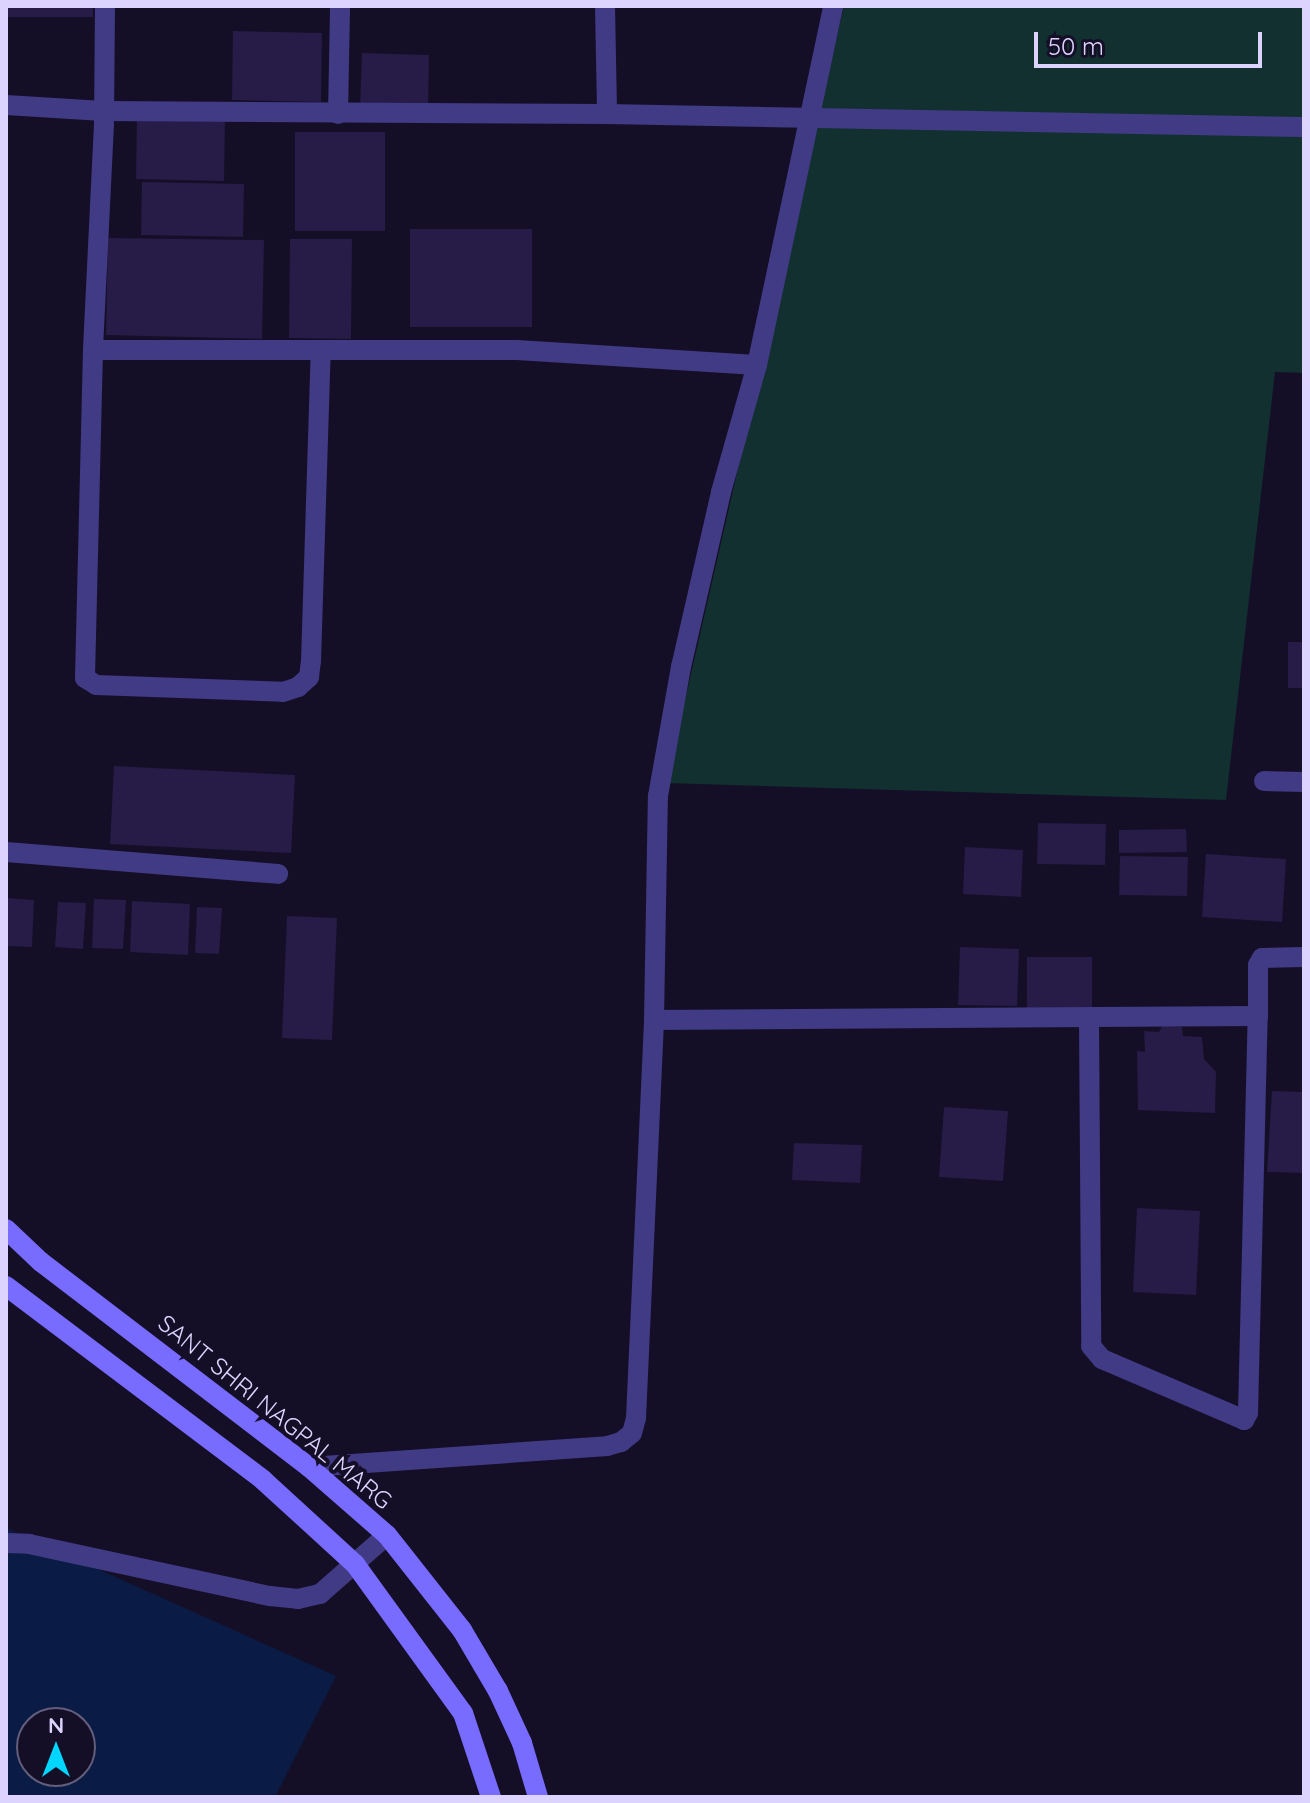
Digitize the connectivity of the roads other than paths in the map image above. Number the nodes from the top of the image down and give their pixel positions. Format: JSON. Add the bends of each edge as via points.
{"nodes":[{"id":1,"x":105,"y":6,"type":"edge"},
{"id":2,"x":340,"y":6,"type":"edge"},
{"id":3,"x":605,"y":6,"type":"edge"},
{"id":4,"x":833,"y":6,"type":"edge"},
{"id":5,"x":6,"y":105,"type":"edge"},
{"id":6,"x":103,"y":111,"type":"junction"},
{"id":7,"x":338,"y":114,"type":"junction"},
{"id":8,"x":607,"y":114,"type":"junction"},
{"id":9,"x":809,"y":120,"type":"junction"},
{"id":10,"x":1304,"y":127,"type":"edge"},
{"id":11,"x":93,"y":350,"type":"junction"},
{"id":12,"x":321,"y":350,"type":"junction"},
{"id":13,"x":757,"y":365,"type":"junction"},
{"id":14,"x":1264,"y":781,"type":"dead end"},
{"id":15,"x":1304,"y":782,"type":"edge"},
{"id":16,"x":6,"y":852,"type":"edge"},
{"id":17,"x":278,"y":874,"type":"dead end"},
{"id":18,"x":1304,"y":957,"type":"edge"},
{"id":19,"x":1258,"y":1016,"type":"junction"},
{"id":20,"x":654,"y":1020,"type":"junction"},
{"id":21,"x":1089,"y":1020,"type":"junction"},
{"id":22,"x":6,"y":1229,"type":"edge"},
{"id":23,"x":6,"y":1286,"type":"edge"},
{"id":24,"x":309,"y":1467,"type":"junction"},
{"id":25,"x":387,"y":1535,"type":"junction"},
{"id":26,"x":6,"y":1543,"type":"edge"},
{"id":27,"x":355,"y":1564,"type":"junction"},
{"id":28,"x":491,"y":1797,"type":"edge"},
{"id":29,"x":538,"y":1797,"type":"edge"}],
"edges":[{"from":1,"to":6,"type":"street"},
{"from":2,"to":7,"type":"street"},
{"from":3,"to":8,"type":"street"},
{"from":4,"to":9,"type":"street"},
{"from":5,"to":6,"type":"street"},
{"from":6,"to":7,"type":"street"},
{"from":6,"to":11,"type":"street"},
{"from":7,"to":8,"type":"street"},
{"from":8,"to":9,"type":"street"},
{"from":9,"to":10,"type":"street"},
{"from":9,"to":13,"type":"street"},
{"from":11,"to":12,"type":"street"},
{"from":11,"to":12,"type":"street","via":[[85,678],[96,685],[283,692],[309,677],[311,661]]},
{"from":12,"to":13,"type":"street","via":[[517,350]]},
{"from":13,"to":20,"type":"street","via":[[721,492],[666,741],[654,870]]},
{"from":14,"to":15,"type":"street"},
{"from":16,"to":17,"type":"street"},
{"from":18,"to":19,"type":"street","via":[[1262,958]]},
{"from":19,"to":21,"type":"street"},
{"from":19,"to":21,"type":"street","via":[[1244,1420],[1102,1359],[1091,1346]]},
{"from":20,"to":21,"type":"street"},
{"from":20,"to":24,"type":"street","via":[[632,1433],[607,1446]]},
{"from":22,"to":24,"type":"main road","name":"SANT SHRI NAGPAL MARG","via":[[41,1262]]},
{"from":23,"to":27,"type":"main road","via":[[263,1480]]},
{"from":24,"to":25,"type":"main road","name":"SANT SHRI NAGPAL MARG"},
{"from":25,"to":27,"type":"street"},
{"from":25,"to":29,"type":"main road","name":"SANT SHRI NAGPAL MARG","via":[[462,1630],[498,1691],[522,1743]]},
{"from":26,"to":27,"type":"street","via":[[298,1599],[320,1594]]},
{"from":27,"to":28,"type":"main road","via":[[463,1713]]}]}
